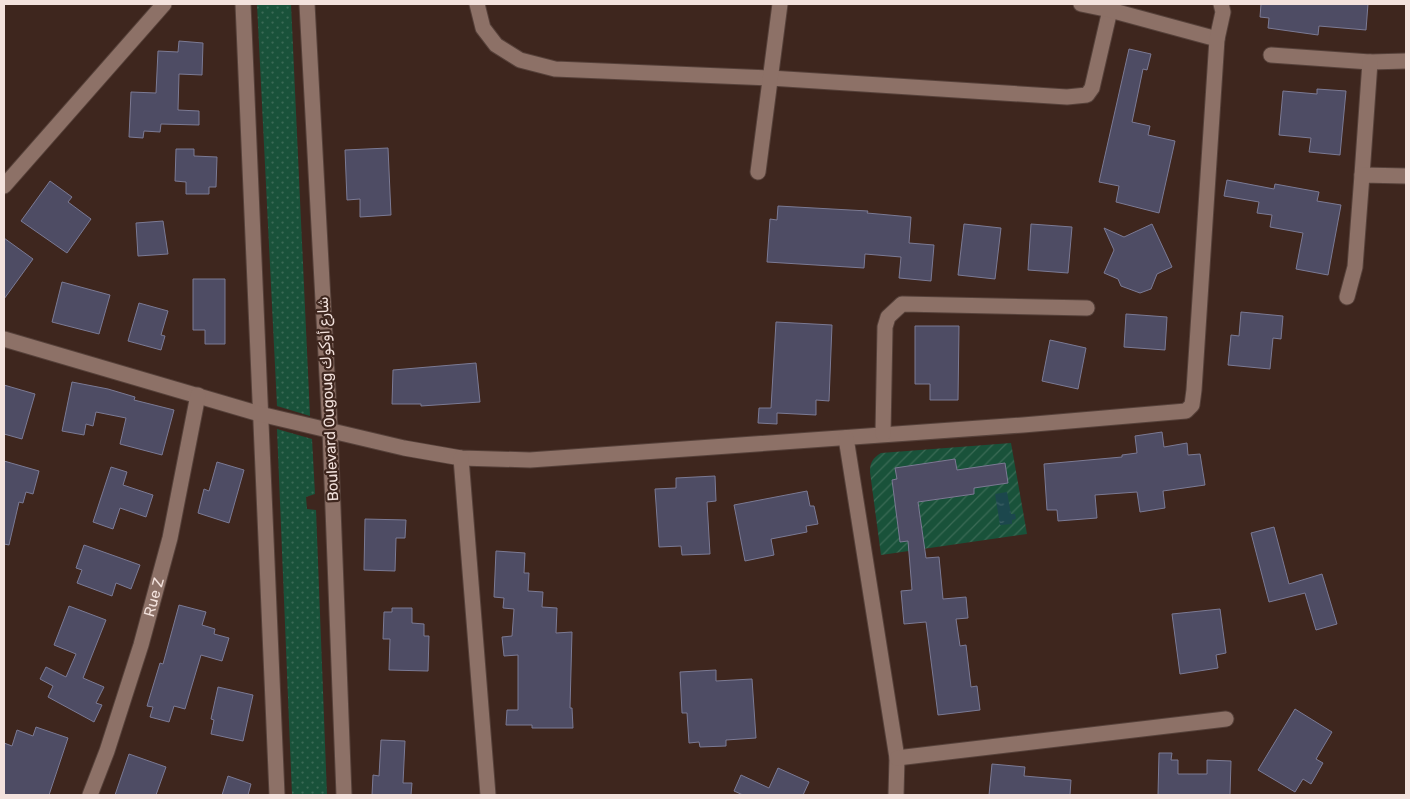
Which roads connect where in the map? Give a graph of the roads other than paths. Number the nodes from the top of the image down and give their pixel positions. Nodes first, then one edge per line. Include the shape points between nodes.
1 (164, 4) edge
2 (243, 4) edge
3 (307, 4) edge
4 (477, 4) edge
5 (780, 4) edge
6 (1081, 4) edge
7 (1222, 4) edge
8 (1110, 10) junction
9 (1217, 39) junction
10 (1271, 54) dead end
11 (1406, 61) edge
12 (1370, 62) junction
13 (770, 78) junction
14 (758, 172) dead end
15 (1362, 175) junction
16 (1406, 176) edge
17 (4, 186) edge
18 (1346, 296) dead end
19 (1087, 308) dead end
20 (4, 339) edge
21 (198, 395) junction
22 (260, 414) junction
23 (330, 430) junction
24 (883, 434) junction
25 (846, 438) junction
26 (461, 458) junction
27 (1226, 719) dead end
28 (897, 758) junction
29 (90, 795) edge
30 (277, 795) edge
31 (344, 795) edge
32 (488, 795) edge
33 (896, 795) edge

1 - 17 street
2 - 22 street
3 - 23 street, Boulevard Ougoug شارع أوكوك
4 - 13 street via 482,28 496,45 520,60 555,69
5 - 13 street
6 - 8 street
7 - 9 street
8 - 9 street
8 - 13 street via 1092,88 1087,95 1066,97
9 - 24 street via 1192,405 1186,411 1169,413
10 - 12 street
11 - 12 street
12 - 15 street
13 - 14 street
15 - 16 street
15 - 18 street via 1355,267
19 - 24 street via 902,304 888,317 885,327
20 - 21 street
21 - 22 street
21 - 29 street, Rue Z via 170,538 141,645
22 - 23 street
22 - 30 street
23 - 26 street
23 - 31 street, Boulevard Ougoug شارع أوكوك
24 - 25 street
25 - 26 street via 530,460
25 - 28 street
26 - 32 street
27 - 28 street
28 - 33 street

